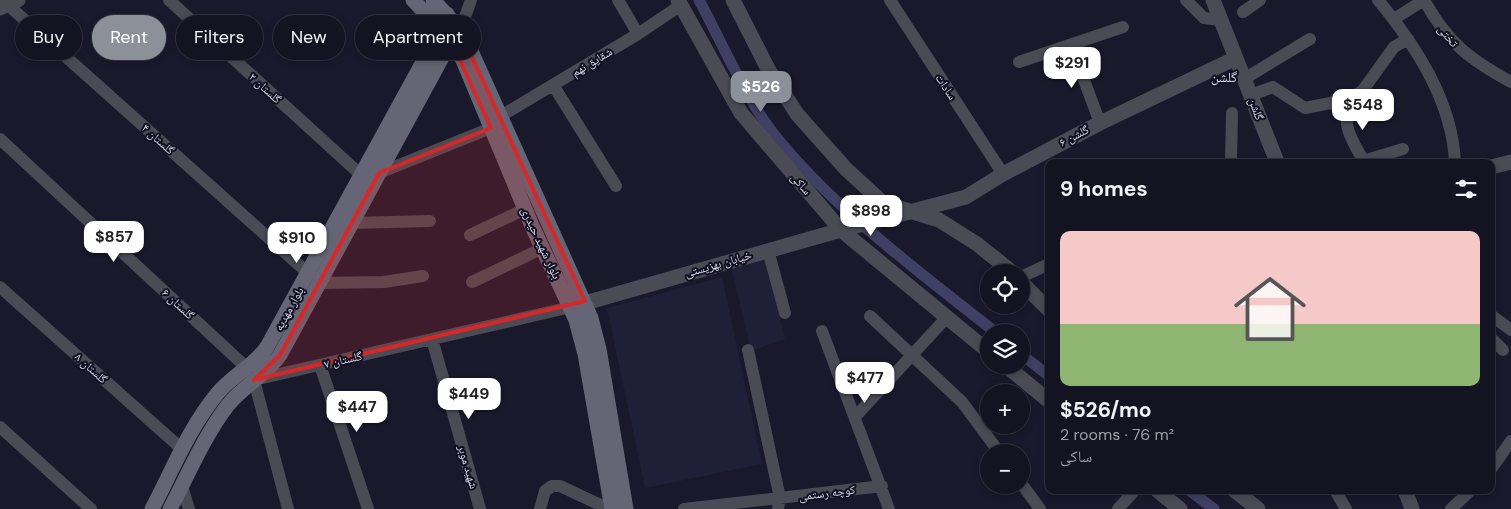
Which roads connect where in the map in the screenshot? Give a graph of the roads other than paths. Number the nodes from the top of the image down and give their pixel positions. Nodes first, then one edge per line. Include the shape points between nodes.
1 (168, 0) edge
2 (413, 0) edge
3 (433, 0) edge
4 (472, 0) edge
5 (618, 0) edge
6 (733, 0) edge
7 (890, 0) edge
8 (1186, 0) edge
9 (1213, 0) edge
10 (1260, 0) edge
11 (1378, 0) edge
12 (680, 2) edge
13 (9, 4) edge
14 (1243, 12) dead end
15 (430, 15) edge
16 (447, 15) edge
17 (463, 15) edge
18 (1394, 19) junction
19 (1221, 20) junction
20 (1123, 27) dead end
21 (638, 34) junction
22 (1310, 39) dead end
23 (1408, 39) junction
24 (1070, 45) junction
25 (1236, 58) junction
26 (434, 60) edge
27 (438, 60) edge
28 (463, 60) edge
29 (467, 60) edge
30 (1019, 62) dead end
31 (1244, 79) junction
32 (1511, 82) edge
33 (553, 85) junction
34 (1250, 96) junction
35 (1351, 99) junction
36 (1232, 113) dead end
37 (501, 116) junction
38 (1100, 123) junction
39 (491, 128) junction
40 (0, 138) edge
41 (1403, 149) dead end
42 (1231, 159) edge
43 (1276, 159) edge
44 (1362, 159) edge
45 (1373, 159) edge
46 (1454, 159) edge
47 (1511, 162) edge
48 (1495, 166) edge
49 (379, 173) junction
50 (1003, 174) junction
51 (361, 175) junction
52 (616, 186) dead end
53 (525, 209) junction
54 (913, 211) junction
55 (884, 218) joint
56 (430, 221) dead end
57 (352, 223) junction
58 (846, 228) junction
59 (470, 235) dead end
60 (543, 248) junction
61 (768, 250) junction
62 (1002, 264) edge
63 (1045, 266) edge
64 (1030, 274) edge
65 (423, 276) dead end
66 (315, 278) junction
67 (472, 282) dead end
68 (0, 287) edge
69 (1030, 291) edge
70 (585, 301) junction
71 (1045, 306) edge
72 (571, 307) junction
73 (785, 313) dead end
74 (870, 316) dead end
75 (946, 317) junction
76 (1495, 318) edge
77 (1511, 330) edge
78 (822, 331) dead end
79 (432, 339) junction
80 (1495, 342) edge
81 (980, 345) edge
82 (748, 350) dead end
83 (1503, 350) dead end
84 (912, 355) junction
85 (320, 365) junction
86 (250, 374) junction
87 (1016, 374) edge
88 (1045, 398) edge
89 (855, 417) junction
90 (0, 427) edge
91 (1511, 441) edge
92 (993, 444) edge
93 (183, 450) junction
94 (1495, 463) edge
95 (182, 486) junction
96 (882, 486) junction
97 (1029, 494) edge
98 (1132, 494) edge
99 (1162, 494) edge
100 (1239, 494) edge
101 (1337, 494) edge
102 (1406, 494) edge
103 (1467, 494) edge
104 (779, 504) edge
105 (1123, 507) edge
106 (703, 508) edge
107 (91, 509) edge
108 (152, 509) edge
109 (170, 509) edge
110 (189, 509) edge
111 (288, 509) edge
112 (368, 509) edge
113 (480, 509) edge
114 (540, 509) edge
115 (610, 509) edge
116 (626, 509) edge
117 (684, 509) edge
118 (889, 509) edge
119 (1040, 509) edge
120 (1180, 509) edge
121 (1258, 509) edge
122 (1346, 509) edge
123 (1412, 509) edge
124 (1451, 509) edge

1 - 51 street, گلستان ۲
2 - 15 main road, بلوار شهید حیدری
3 - 16 main road, بلوار مهدیه
4 - 17 street
5 - 21 street
6 - 54 street via 768,68 797,114 846,169 883,202 897,209
7 - 50 street, سادات
8 - 19 street via 1204,18
9 - 19 street, گلشن
10 - 14 street
11 - 18 street
12 - 21 street, شقایق نهم
12 - 58 street, ساکی via 741,113
13 - 66 street, گلستان ۴
18 - 23 street
18 - 32 street, تختی via 1424,0 1457,48
19 - 25 street, گلشن
20 - 24 street
21 - 33 street, شقایق نهم
22 - 31 street
23 - 35 street via 1394,47 1363,90
23 - 46 street via 1431,74 1449,128
24 - 30 street
24 - 38 street
25 - 31 street, گلشن
25 - 38 street, گلشن ۶
26 - 51 main road, بلوار مهدیه
27 - 49 main road, بلوار مهدیه
28 - 39 main road, بلوار شهید حیدری
29 - 37 main road, بلوار شهید حیدری
31 - 34 street, گلشن
33 - 37 street, شقایق نهم
33 - 52 street
34 - 35 street via 1273,87 1304,108
34 - 43 street, گلشن
35 - 44 street via 1345,117 1346,126
36 - 42 street
37 - 70 main road, بلوار شهید حیدری via 545,219
38 - 50 street, گلشن ۶
39 - 49 street
39 - 53 main road, بلوار شهید حیدری
40 - 86 street, گلستان ۶
41 - 45 street
47 - 48 street
49 - 57 main road, بلوار مهدیه
50 - 54 street, گلشن ۶ via 966,197
51 - 66 main road, بلوار مهدیه
53 - 59 street
53 - 60 main road, بلوار شهید حیدری
54 - 55 street, گلشن ۶
54 - 62 street via 940,220
55 - 58 street, خیابان بهزیستی
56 - 57 street
57 - 66 main road, بلوار مهدیه
58 - 61 street, خیابان بهزیستی
58 - 75 street, ساکی
60 - 67 street
60 - 72 main road, بلوار شهید حیدری
61 - 70 street, خیابان بهزیستی
61 - 73 street
63 - 64 street
65 - 66 street via 384,282
66 - 86 main road, بلوار مهدیه via 275,363
68 - 93 street, گلستان ۸
69 - 71 street
70 - 72 street, خیابان بهزیستی
70 - 116 main road, بلوار شهید حیدری via 599,349
72 - 79 street, گلستان ۷
72 - 115 main road, بلوار شهید حیدری via 585,354
74 - 84 street
75 - 81 street, ساکی
75 - 84 street
76 - 77 street
78 - 89 street
79 - 85 street, گلستان ۷
79 - 113 street, شهید موبر
80 - 83 street
82 - 104 street
84 - 89 street
84 - 92 street via 962,402
85 - 86 street, گلستان ۷
85 - 112 street
86 - 93 main road, بلوار مهدیه via 218,392
86 - 95 main road, بلوار مهدیه via 227,407
86 - 111 street
87 - 88 street
89 - 96 street
90 - 107 street
91 - 94 street
93 - 108 main road, بلوار مهدیه
95 - 109 main road, بلوار مهدیه
95 - 110 street
96 - 104 street, کوچه رستمی
96 - 118 street
97 - 119 street
98 - 105 street
99 - 120 street
100 - 121 street
101 - 122 street
102 - 123 street
103 - 124 street
104 - 106 street, کوچه رستمی
106 - 117 street, کوچه رستمی
114 - 115 street via 545,491 552,486 560,486

